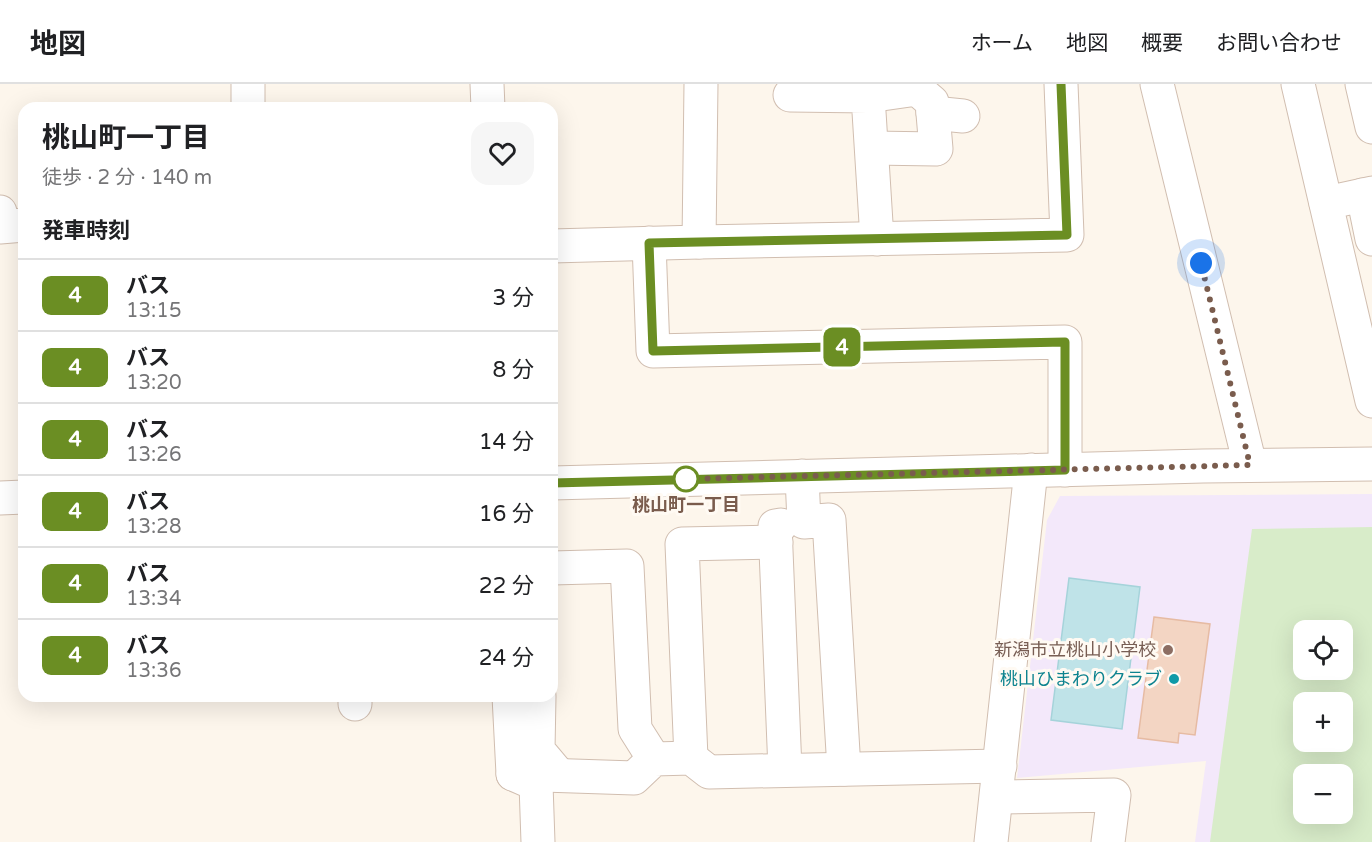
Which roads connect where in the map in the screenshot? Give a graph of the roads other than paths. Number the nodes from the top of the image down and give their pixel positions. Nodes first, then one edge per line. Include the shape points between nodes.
1 (248, 84) edge
2 (487, 84) edge
3 (701, 84) edge
4 (1061, 84) edge
5 (1157, 84) edge
6 (1298, 84) edge
7 (1362, 84) edge
8 (790, 95) dead end
9 (868, 96) junction
10 (933, 101) edge
11 (248, 102) edge
12 (488, 102) edge
13 (1372, 127) edge
14 (872, 148) junction
15 (1367, 194) edge
16 (1326, 203) junction
17 (0, 212) edge
18 (18, 225) edge
19 (0, 226) edge
20 (877, 239) junction
21 (1372, 239) edge
22 (699, 242) junction
23 (649, 243) junction
24 (558, 246) edge
25 (1360, 299) edge
26 (1372, 401) edge
27 (1372, 464) edge
28 (1250, 465) junction
29 (1031, 470) junction
30 (1065, 470) junction
31 (802, 476) junction
32 (558, 483) edge
33 (18, 497) edge
34 (0, 498) edge
35 (804, 522) junction
36 (776, 542) junction
37 (558, 568) edge
38 (509, 702) edge
39 (539, 702) edge
40 (691, 758) junction
41 (654, 759) junction
42 (844, 769) junction
43 (785, 770) junction
44 (513, 774) junction
45 (559, 775) junction
46 (998, 782) junction
47 (538, 842) edge
48 (991, 842) edge
49 (1108, 842) edge

1 - 11 street
2 - 12 street
3 - 22 street
4 - 20 street via 1067,235
5 - 28 street
6 - 16 street
7 - 13 street
8 - 9 street
9 - 10 street
9 - 14 street
10 - 14 street via 936,149
14 - 20 street
15 - 16 street
15 - 21 street
16 - 25 street
17 - 19 street
18 - 19 street
20 - 22 street
22 - 23 street
23 - 24 street
23 - 30 street via 653,351 1065,342
25 - 26 street
27 - 28 street
28 - 30 street
29 - 30 street
29 - 31 street
29 - 46 street
31 - 32 street
31 - 35 street
33 - 34 street
35 - 36 street via 775,526
35 - 42 street via 829,520
36 - 40 street via 682,544
36 - 43 street
37 - 41 street via 627,566 635,729
38 - 44 street
39 - 45 street via 538,750
40 - 41 street
40 - 43 street via 709,772
41 - 45 street via 634,778
42 - 43 street
42 - 46 street
44 - 45 street
44 - 47 street via 536,784
46 - 48 street
46 - 49 street via 1114,795

